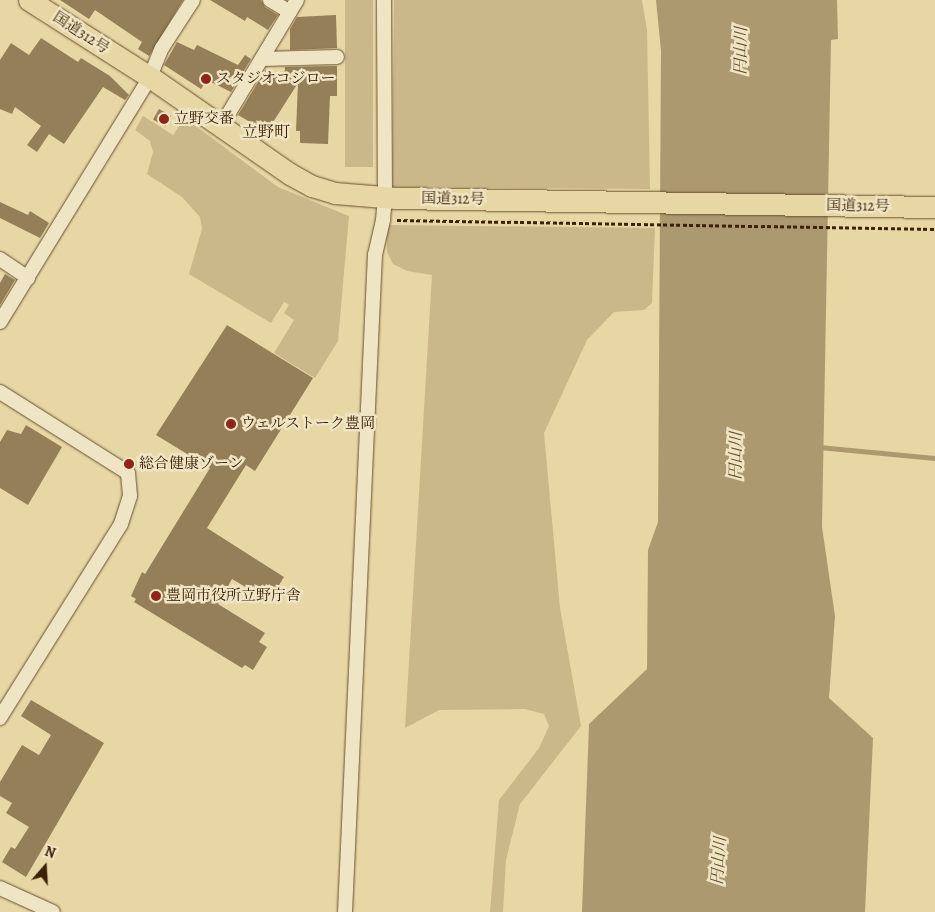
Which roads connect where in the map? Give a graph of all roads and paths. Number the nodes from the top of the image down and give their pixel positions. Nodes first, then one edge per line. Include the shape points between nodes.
1 (28, 0) edge
2 (193, 0) edge
3 (270, 0) edge
4 (297, 0) edge
5 (384, 0) edge
6 (290, 12) junction
7 (337, 57) dead end
8 (262, 59) junction
9 (150, 77) junction
10 (221, 126) junction
11 (390, 198) junction
12 (935, 207) edge
13 (390, 220) dead end
14 (935, 229) edge
15 (0, 259) edge
16 (28, 278) junction
17 (0, 322) edge
18 (0, 392) edge
19 (0, 718) edge
20 (0, 888) edge
21 (53, 912) edge
22 (345, 912) edge

1 - 9 highway, 国道312号
2 - 9 street via 162,48
3 - 6 street
4 - 6 street
5 - 11 street
6 - 8 street
7 - 8 street
8 - 10 street
9 - 10 highway, 国道312号
9 - 16 street
10 - 11 highway, 国道312号 via 312,186 350,195
11 - 12 highway, 国道312号
11 - 22 street via 375,255
13 - 14 path
15 - 16 street
16 - 17 street
18 - 19 street via 128,473 130,496 121,524
20 - 21 street

